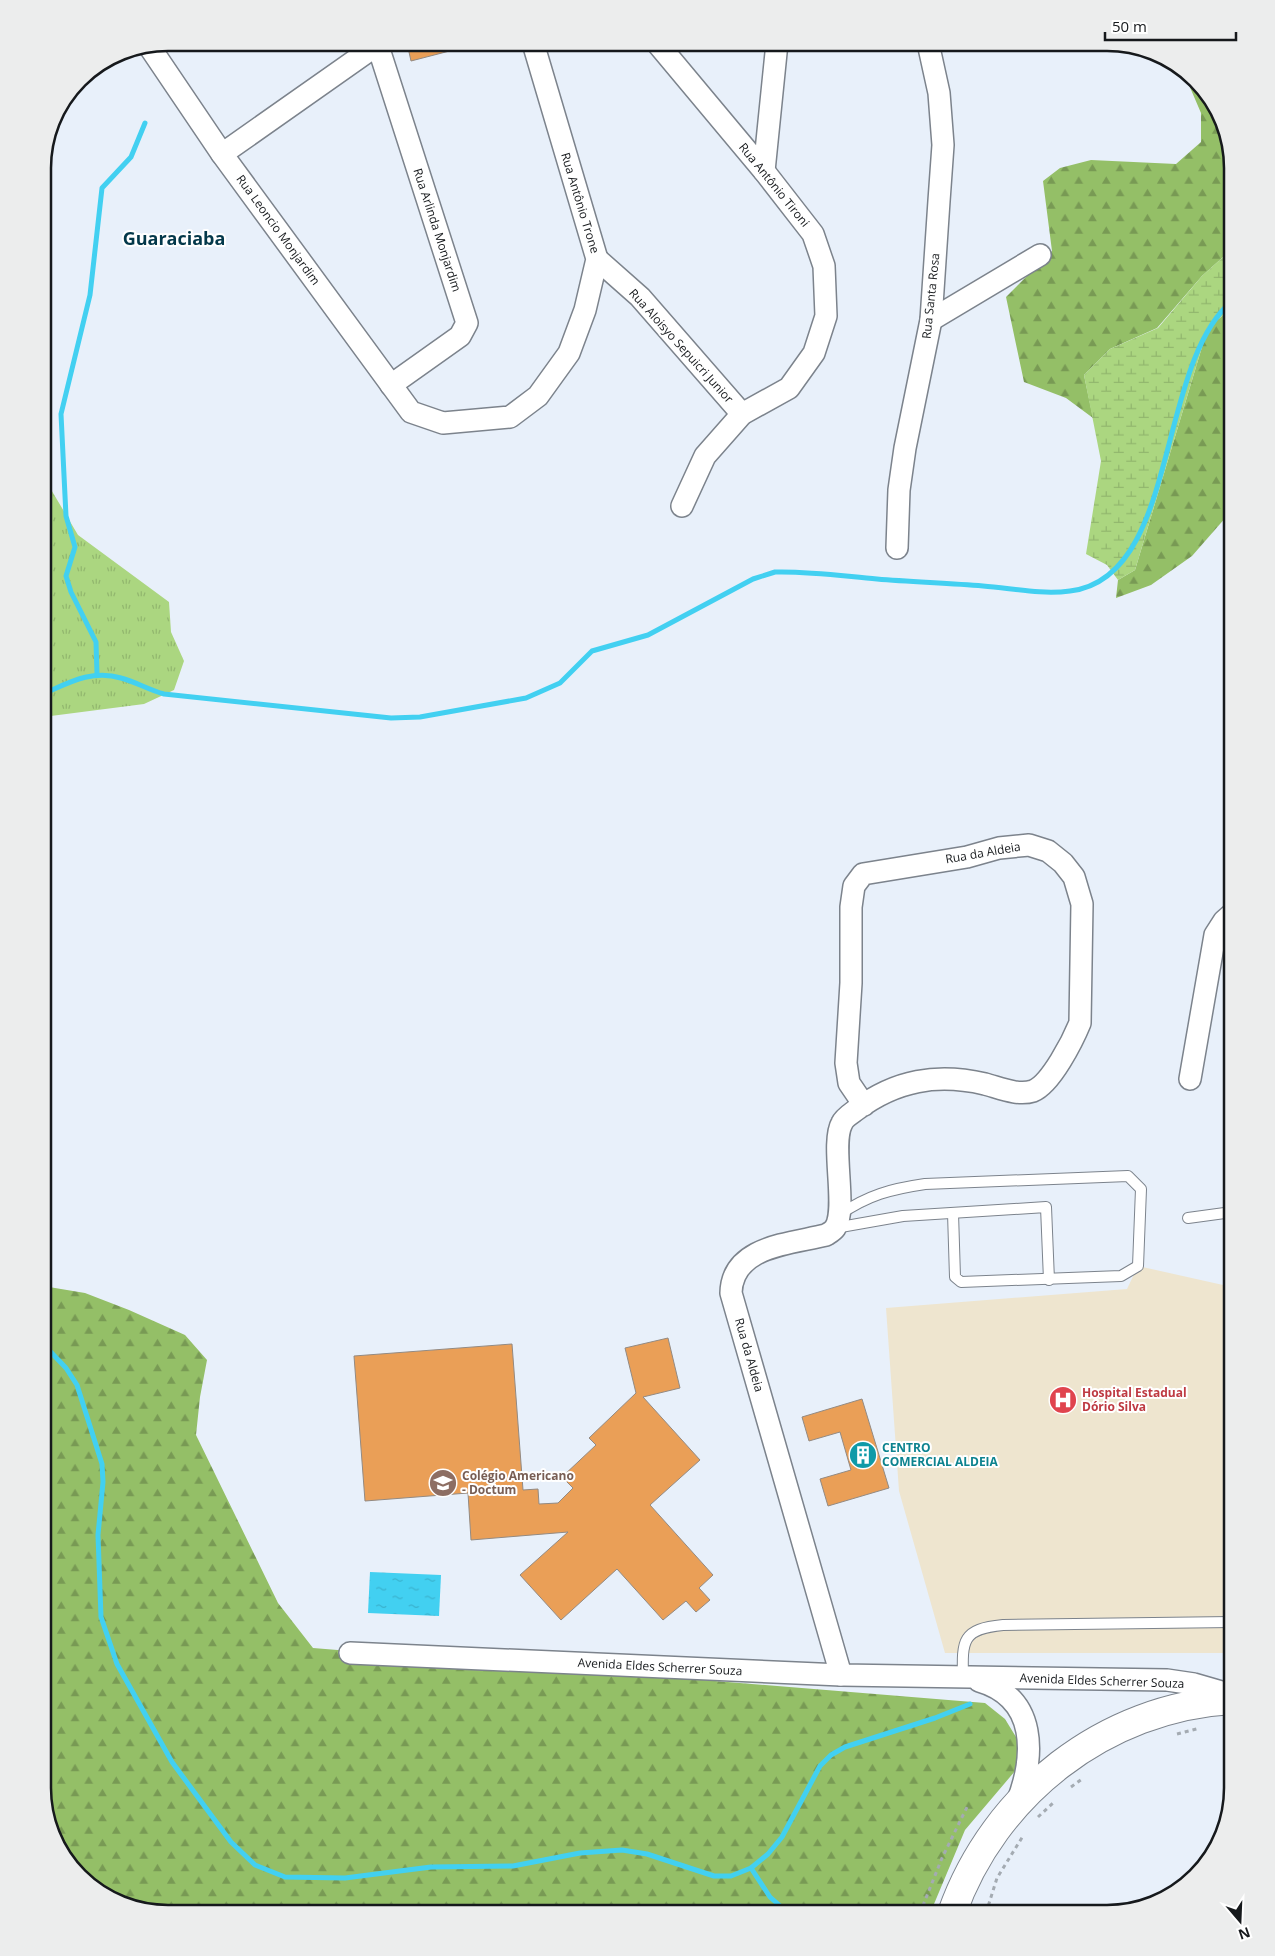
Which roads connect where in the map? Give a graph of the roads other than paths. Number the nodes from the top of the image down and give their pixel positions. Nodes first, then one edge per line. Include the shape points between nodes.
1 (366, 52) edge
2 (380, 52) edge
3 (536, 52) edge
4 (664, 52) edge
5 (776, 52) edge
6 (930, 52) edge
7 (153, 53) edge
8 (222, 154) junction
9 (764, 171) junction
10 (1040, 255) dead end
11 (597, 259) junction
12 (931, 320) junction
13 (391, 385) junction
14 (411, 412) joint
15 (742, 414) junction
16 (682, 506) dead end
17 (897, 548) dead end
18 (1224, 920) edge
19 (1190, 1079) dead end
20 (864, 1105) junction
21 (953, 1213) junction
22 (1224, 1213) edge
23 (1188, 1218) dead end
24 (837, 1222) junction
25 (1049, 1280) junction
26 (1224, 1622) edge
27 (350, 1652) dead end
28 (842, 1675) junction
29 (966, 1678) junction
30 (1224, 1693) edge
31 (1224, 1701) edge
32 (1026, 1817) junction
33 (956, 1905) edge

1 - 8 street
2 - 13 street, Rua Arlinda Monjardim via 466,323 460,336
3 - 11 street, Rua Antônio Trone
4 - 9 street, Rua Antônio Tironi
5 - 9 street
6 - 12 street, Rua Santa Rosa via 939,93 943,145
7 - 8 street, Rua Leoncio Monjardim
8 - 13 street, Rua Leoncio Monjardim
9 - 15 street, Rua Antônio Tironi via 812,234 824,266 826,316 814,353 790,388
10 - 12 street
11 - 14 street, Rua Antônio Trone via 585,310 569,353 538,396 510,417 442,423
11 - 15 street, Rua Aloisyo Sepuicri Junior via 640,297
12 - 17 street, Rua Santa Rosa via 904,448
13 - 14 street, Rua Leoncio Monjardim
15 - 16 street, Rua Antônio Tironi via 705,456
18 - 19 street via 1215,935
20 - 20 street, Rua da Aldeia via 913,1081 965,1079 1020,1093 1034,1090 1051,1073 1080,1023 1082,904 1074,877 1063,862 1048,851 1029,845 863,874 854,886 851,907 846,1063 849,1082
20 - 24 street, Rua da Aldeia via 842,1122
21 - 24 lane
21 - 25 lane via 955,1277 961,1282
21 - 25 lane via 1046,1207
22 - 23 lane
24 - 25 lane via 861,1200 892,1189 925,1184 1128,1176 1141,1189 1138,1266 1120,1276
24 - 28 street, Rua da Aldeia via 826,1235 754,1253 736,1269 731,1279 731,1292
26 - 29 lane via 980,1627 969,1635 962,1653
27 - 28 street, Avenida Eldes Scherrer Souza
28 - 29 street, Avenida Eldes Scherrer Souza
29 - 30 street, Avenida Eldes Scherrer Souza via 1167,1680
29 - 32 street, Avenida Eldes Scherrer Souza via 1002,1692 1024,1720 1029,1736
31 - 32 main road via 1170,1710 1097,1740 1054,1768
32 - 33 main road via 982,1849

